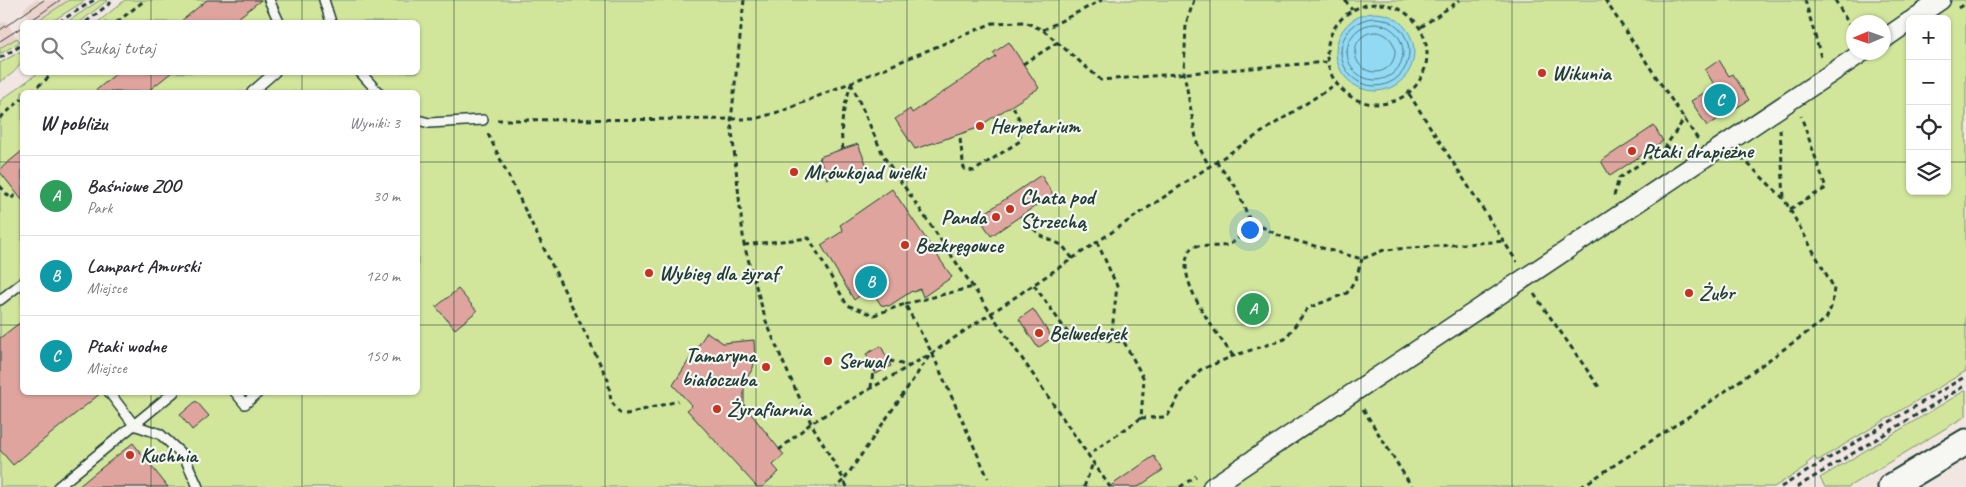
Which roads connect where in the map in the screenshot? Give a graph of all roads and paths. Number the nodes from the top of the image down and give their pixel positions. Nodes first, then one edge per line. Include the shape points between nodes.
1 (94, 0) edge
2 (114, 0) edge
3 (145, 0) edge
4 (269, 0) edge
5 (335, 0) edge
6 (744, 0) edge
7 (1102, 0) edge
8 (1194, 0) edge
9 (1345, 0) edge
10 (1460, 0) edge
11 (1605, 0) edge
12 (1805, 0) edge
13 (1834, 0) edge
14 (1941, 0) edge
15 (325, 4) edge
16 (1352, 10) junction
17 (1920, 15) edge
18 (62, 20) edge
19 (89, 20) edge
20 (120, 20) edge
21 (278, 20) edge
22 (331, 20) edge
23 (1846, 20) edge
24 (1906, 24) edge
25 (1421, 27) junction
26 (1043, 30) junction
27 (1891, 34) edge
28 (1058, 42) junction
29 (20, 46) edge
30 (0, 58) edge
31 (1822, 58) dead end
32 (1851, 60) edge
33 (1327, 62) junction
34 (1023, 64) dead end
35 (1184, 73) junction
36 (52, 75) edge
37 (272, 75) edge
38 (363, 75) edge
39 (851, 83) junction
40 (1336, 84) junction
41 (34, 90) edge
42 (254, 90) edge
43 (376, 90) edge
44 (1409, 94) junction
45 (20, 101) edge
46 (1012, 104) dead end
47 (1778, 108) junction
48 (1800, 113) dead end
49 (0, 118) edge
50 (1685, 118) junction
51 (483, 120) junction
52 (420, 121) edge
53 (731, 121) junction
54 (960, 139) dead end
55 (1726, 142) junction
56 (1665, 147) junction
57 (843, 149) dead end
58 (1681, 152) dead end
59 (1708, 154) junction
60 (1216, 162) junction
61 (1209, 166) junction
62 (0, 186) edge
63 (17, 193) dead end
64 (1613, 198) dead end
65 (1784, 198) junction
66 (1790, 209) junction
67 (1021, 216) dead end
68 (1250, 221) junction
69 (1505, 241) junction
70 (1097, 242) junction
71 (744, 245) junction
72 (1072, 259) junction
73 (1362, 259) junction
74 (1526, 278) junction
75 (20, 285) edge
76 (1034, 285) junction
77 (972, 287) junction
78 (0, 300) edge
79 (905, 304) junction
80 (990, 314) junction
81 (1111, 340) junction
82 (932, 353) junction
83 (1233, 356) junction
84 (908, 366) junction
85 (1966, 376) edge
86 (1966, 385) edge
87 (1599, 387) dead end
88 (871, 388) junction
89 (1353, 393) junction
90 (111, 395) edge
91 (170, 395) edge
92 (238, 395) edge
93 (256, 395) edge
94 (678, 401) dead end
95 (1141, 418) junction
96 (811, 422) junction
97 (134, 425) junction
98 (1966, 442) edge
99 (779, 450) dead end
100 (1088, 456) junction
101 (1093, 462) junction
102 (988, 478) dead end
103 (844, 480) junction
104 (58, 487) edge
105 (198, 487) edge
106 (836, 487) edge
107 (847, 487) edge
108 (1084, 487) edge
109 (1110, 487) edge
110 (1212, 487) edge
111 (1412, 487) edge
112 (1581, 487) edge
113 (1782, 487) edge
114 (1798, 487) edge
115 (1890, 487) edge

1 - 18 path
2 - 19 path
3 - 20 path
4 - 21 lane
5 - 15 lane
6 - 53 path
7 - 26 path
8 - 35 path via 1186,24
9 - 16 path
10 - 25 path
11 - 50 path
12 - 31 path
13 - 23 path
14 - 17 street
15 - 22 lane
16 - 25 path via 1369,3 1384,3 1399,7
16 - 33 path via 1338,22 1328,39
24 - 27 street
25 - 44 path via 1428,58 1423,77
26 - 28 path
26 - 39 path via 1025,22 993,23
28 - 34 path
28 - 35 path via 1101,80
29 - 30 path
32 - 47 street
33 - 35 path
33 - 40 path
35 - 61 path via 1197,143
36 - 41 path
37 - 42 lane
38 - 43 lane
39 - 53 path via 785,110 755,119
39 - 57 path via 840,132
39 - 77 path via 884,157
40 - 44 path via 1360,102 1388,104
40 - 60 path
44 - 69 path
45 - 49 path
46 - 54 path via 1021,122 1020,141 974,171 968,171 964,169
47 - 55 street
47 - 65 path
48 - 66 path via 1826,188
50 - 56 path
50 - 59 path
51 - 52 lane via 429,123
51 - 53 path
51 - 94 path via 608,380 611,401 620,413 627,414
53 - 71 path
55 - 59 street
55 - 65 path
56 - 58 path
56 - 64 path via 1619,178
59 - 74 street
60 - 61 path
60 - 68 path via 1236,188
61 - 70 path
62 - 63 path via 11,199
65 - 66 path
66 - 112 path via 1834,288 1826,320 1703,407
67 - 72 path via 1041,236 1062,245
68 - 73 path via 1282,237
68 - 83 path via 1241,238 1233,244 1193,246 1188,255 1190,288 1198,306
69 - 73 path via 1384,250
69 - 74 path
70 - 72 path
70 - 81 path via 1117,286
71 - 79 path via 808,238 847,305 874,315
71 - 96 path via 766,322
72 - 76 path
73 - 83 path via 1356,278 1346,293 1308,308 1286,339
74 - 87 path
74 - 89 street
75 - 78 lane
76 - 80 path
76 - 81 path via 1070,336
77 - 79 path
77 - 80 path
79 - 82 path
80 - 82 path
80 - 100 path
81 - 95 path via 1124,342 1144,379
82 - 84 path
82 - 102 path
82 - 103 path
83 - 95 path via 1200,370 1182,391 1167,417
84 - 88 path
84 - 88 path via 891,362 873,371
85 - 113 path
86 - 114 path
88 - 96 path
89 - 110 street
89 - 111 path
90 - 97 lane
91 - 97 lane
92 - 93 lane via 245,404
95 - 100 path
96 - 99 path
96 - 103 path
97 - 104 lane
97 - 105 lane via 160,434 184,456
98 - 115 main road
100 - 101 path
101 - 108 path
101 - 109 path
103 - 106 path
103 - 107 path

